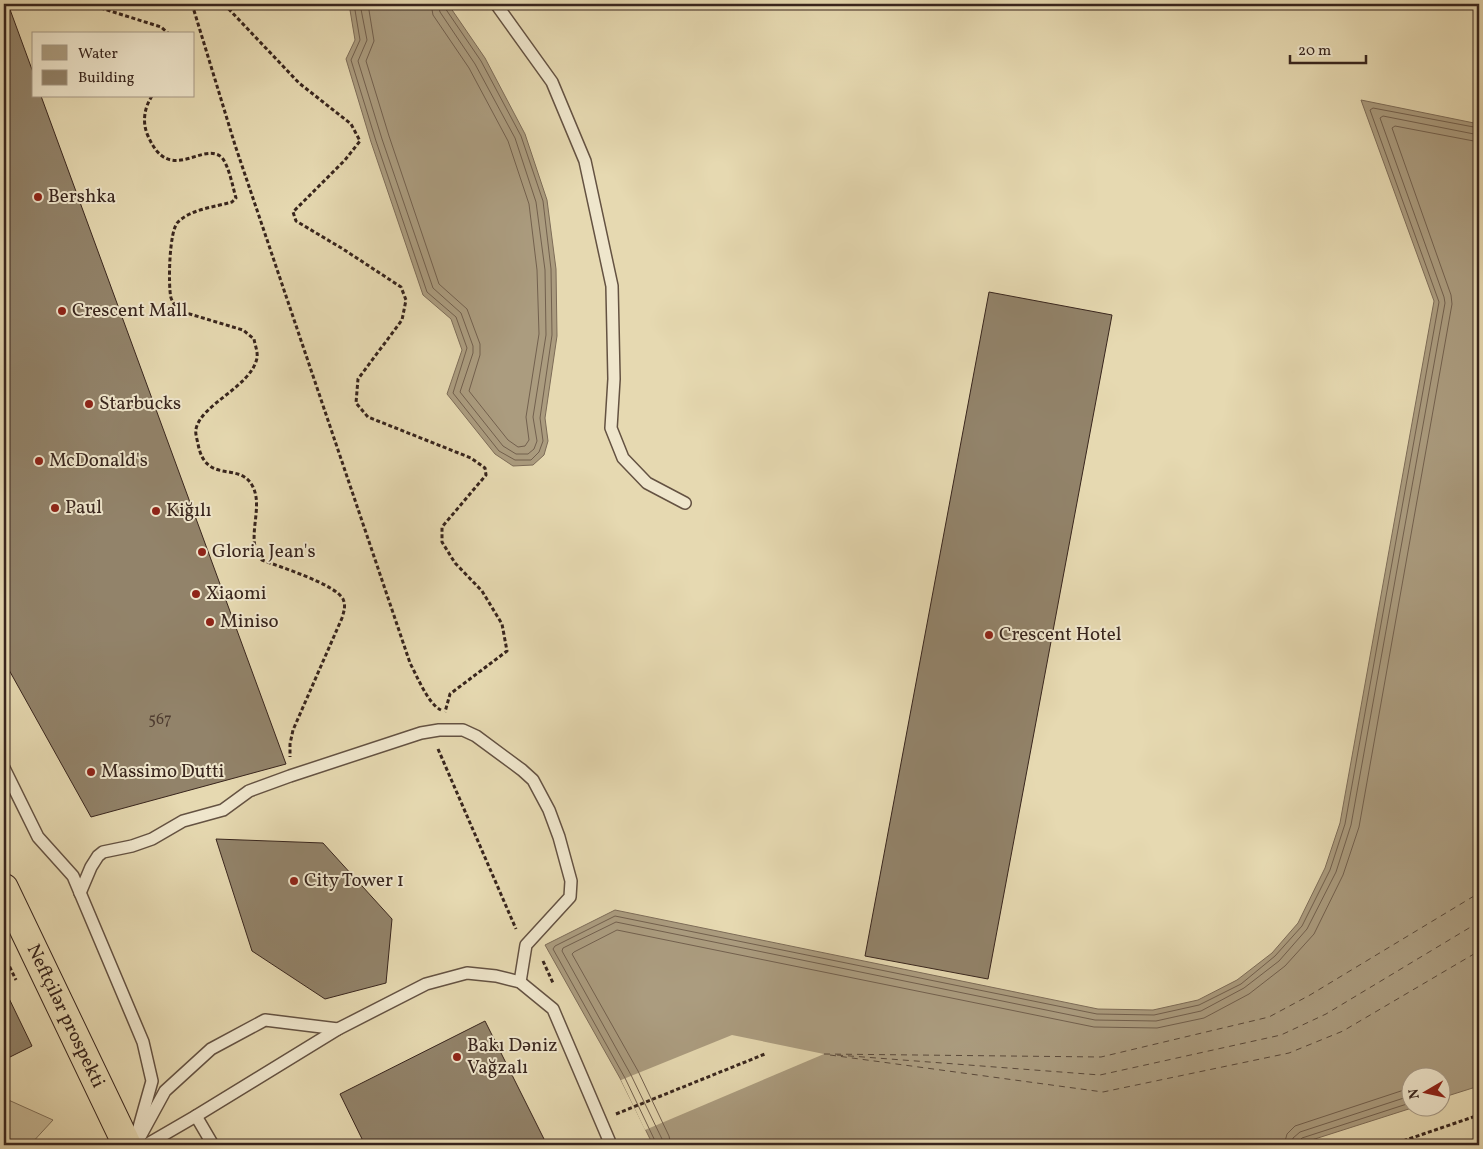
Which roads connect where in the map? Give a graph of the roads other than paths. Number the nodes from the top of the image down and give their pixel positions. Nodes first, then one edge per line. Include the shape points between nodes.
1 (496, 4) edge
2 (685, 503) dead end
3 (4, 768) edge
4 (4, 888) edge
5 (80, 893) junction
6 (520, 982) junction
7 (338, 1029) junction
8 (196, 1116) junction
9 (127, 1145) edge
10 (135, 1145) edge
11 (146, 1145) edge
12 (213, 1145) edge
13 (611, 1145) edge

1 - 2 lane via 552,82 585,161 612,286 614,379 611,428 623,458 647,483
3 - 5 lane via 38,837 73,876
4 - 9 highway, Neftçilər prospekti
5 - 6 lane via 91,867 103,852 152,839 183,821 223,810 249,791 290,776 422,733 463,730 532,780 549,810 571,880 570,896 526,945
5 - 10 lane via 143,1042 152,1081
6 - 7 lane via 467,973 426,984
6 - 13 lane via 553,1009
7 - 8 lane
7 - 10 lane via 264,1020 211,1049 165,1091
8 - 11 lane
8 - 12 lane

